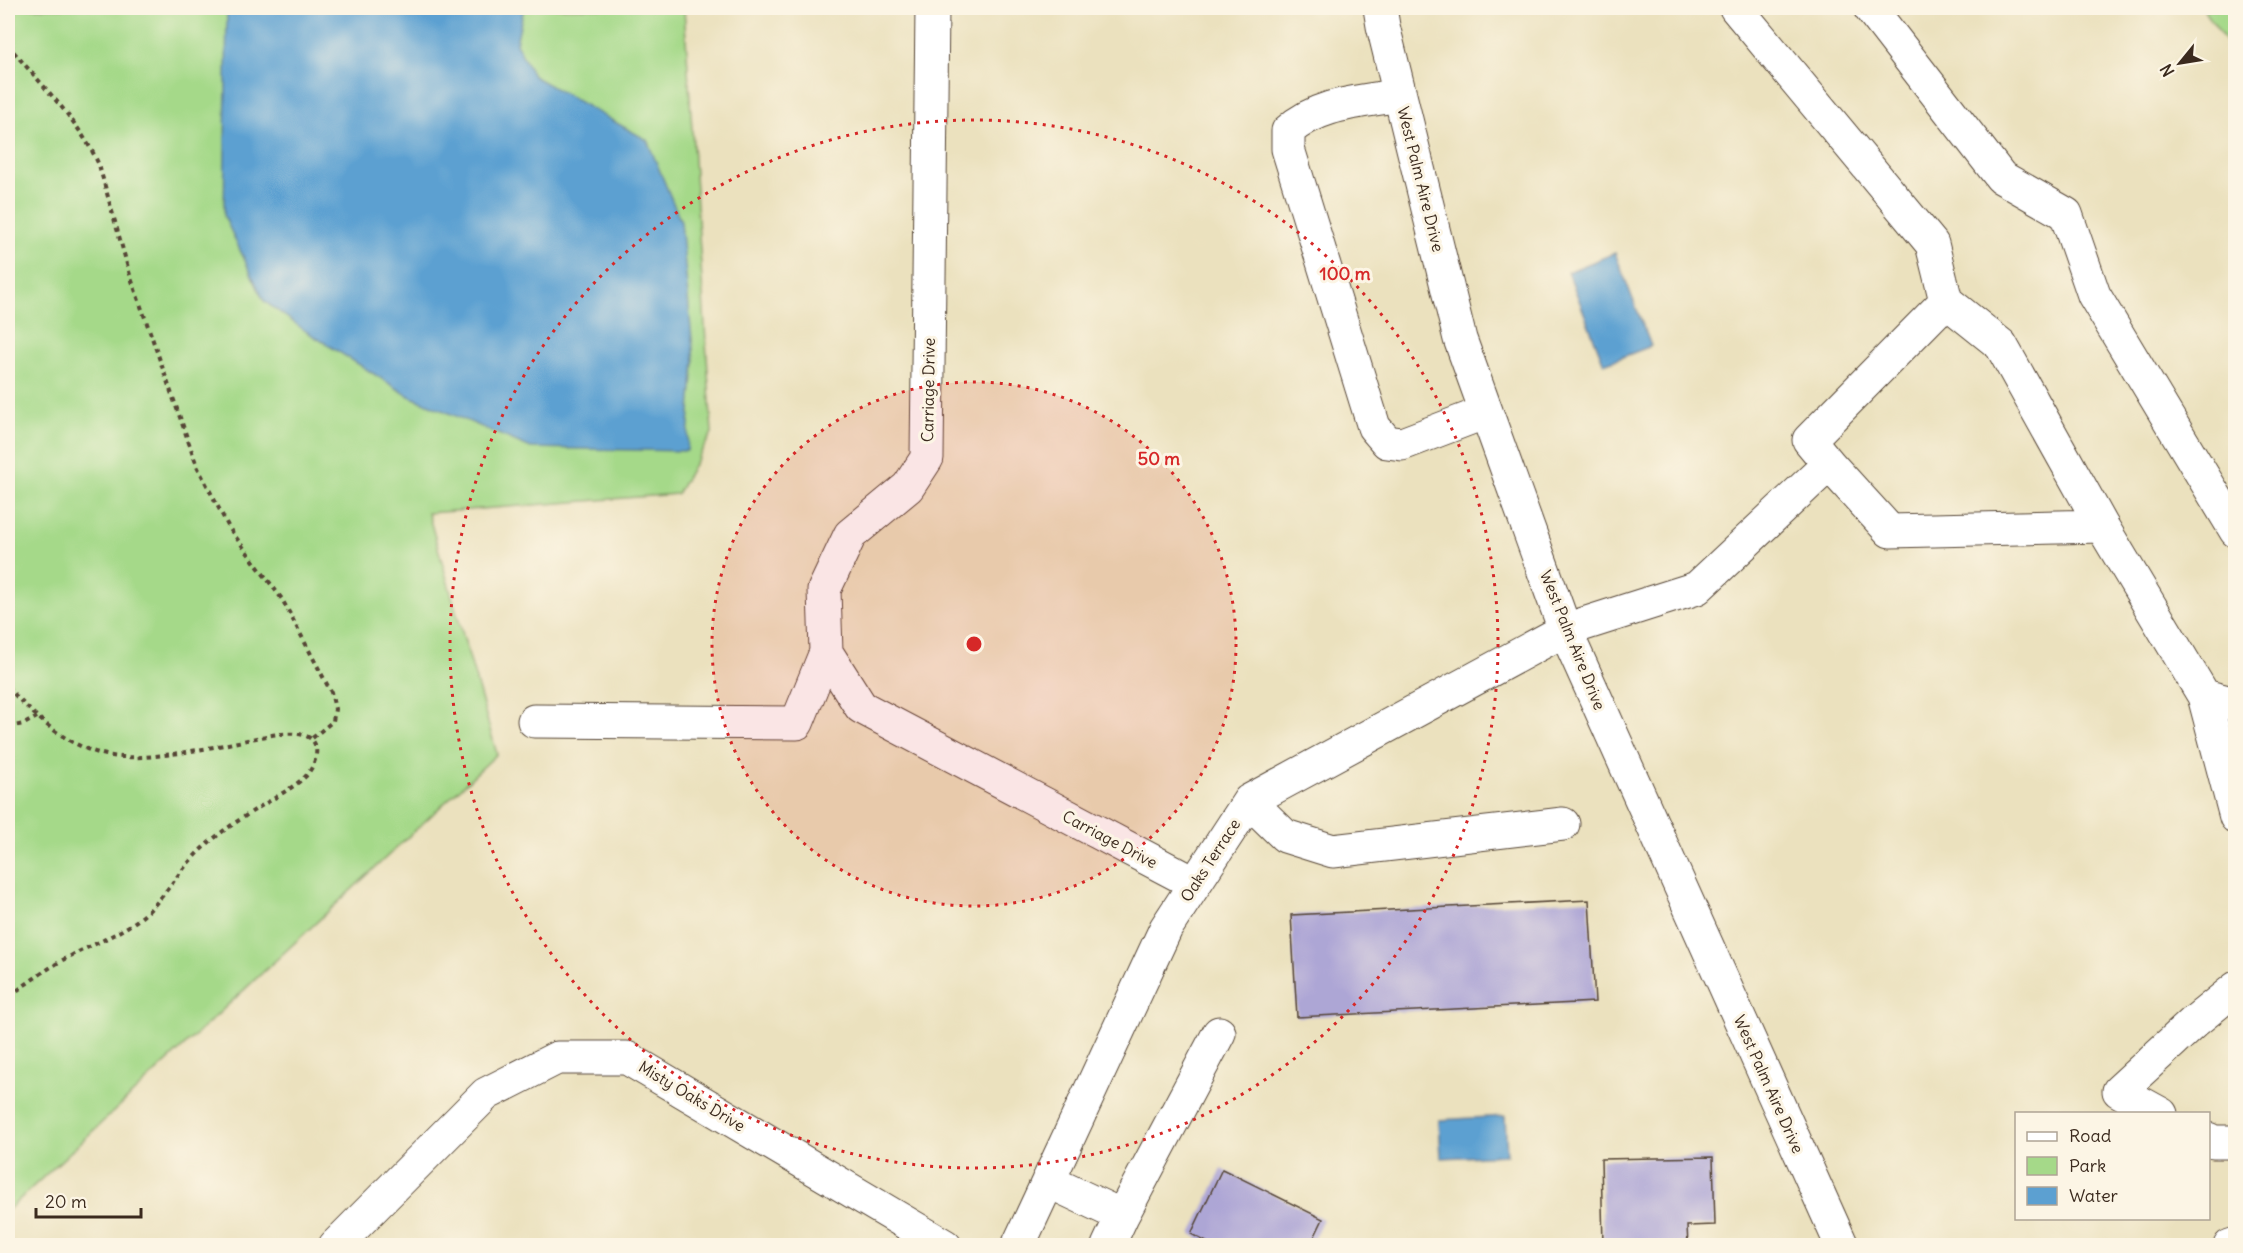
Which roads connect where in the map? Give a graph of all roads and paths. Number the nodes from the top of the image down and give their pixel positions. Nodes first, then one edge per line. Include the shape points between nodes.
1 (932, 8) edge
2 (1380, 8) edge
3 (1736, 8) edge
4 (1870, 8) edge
5 (8, 45) edge
6 (1400, 95) junction
7 (1946, 301) junction
8 (1486, 412) junction
9 (1829, 464) junction
10 (2102, 526) junction
11 (2235, 531) edge
12 (1565, 630) junction
13 (826, 652) junction
14 (8, 687) edge
15 (2204, 696) junction
16 (2235, 704) edge
17 (37, 717) junction
18 (534, 721) dead end
19 (8, 727) edge
20 (310, 740) junction
21 (1249, 801) junction
22 (2235, 816) edge
23 (1563, 824) dead end
24 (1194, 883) junction
25 (2235, 988) edge
26 (8, 997) edge
27 (1219, 1033) dead end
28 (2159, 1112) edge
29 (2210, 1140) edge
30 (2235, 1142) edge
31 (1048, 1181) junction
32 (1122, 1216) junction
33 (2235, 1244) edge
34 (335, 1245) edge
35 (945, 1245) edge
36 (1018, 1245) edge
37 (1108, 1245) edge
38 (1842, 1245) edge
39 (2230, 1245) edge

1 - 13 street, Carriage Drive via 927,458 908,487 850,535 824,590
2 - 6 street, West Palm Aire Drive
3 - 7 street via 1932,244
4 - 11 street via 2001,177 2066,214 2094,295
5 - 20 path via 92,149 130,275 197,466 229,528 282,599 331,692 333,721
6 - 8 street, West Palm Aire Drive via 1460,339
6 - 8 street via 1322,109 1299,120 1288,131 1288,149 1374,427 1387,442 1402,444
7 - 9 street via 1809,440
7 - 10 street via 2001,345
8 - 12 street, West Palm Aire Drive
9 - 10 street via 1890,531
9 - 12 street, Oaks Terrace via 1697,588
10 - 15 street
12 - 21 street, Oaks Terrace
12 - 38 street, West Palm Aire Drive
13 - 18 street via 797,723
13 - 24 street, Carriage Drive via 861,707
14 - 17 path
15 - 16 street
15 - 22 street
17 - 19 path
17 - 20 path via 70,740 109,756 173,753 283,734 298,734
20 - 26 path via 317,758 305,777 209,842 144,915 59,962
21 - 23 street via 1285,836 1333,851
21 - 24 street, Oaks Terrace
24 - 31 street, Oaks Terrace via 1166,928
25 - 28 street via 2119,1091
27 - 32 street
29 - 30 street
31 - 32 street
31 - 36 street, Oaks Terrace
32 - 37 street
33 - 39 street
34 - 35 street, Misty Oaks Drive via 486,1094 556,1058 627,1058

